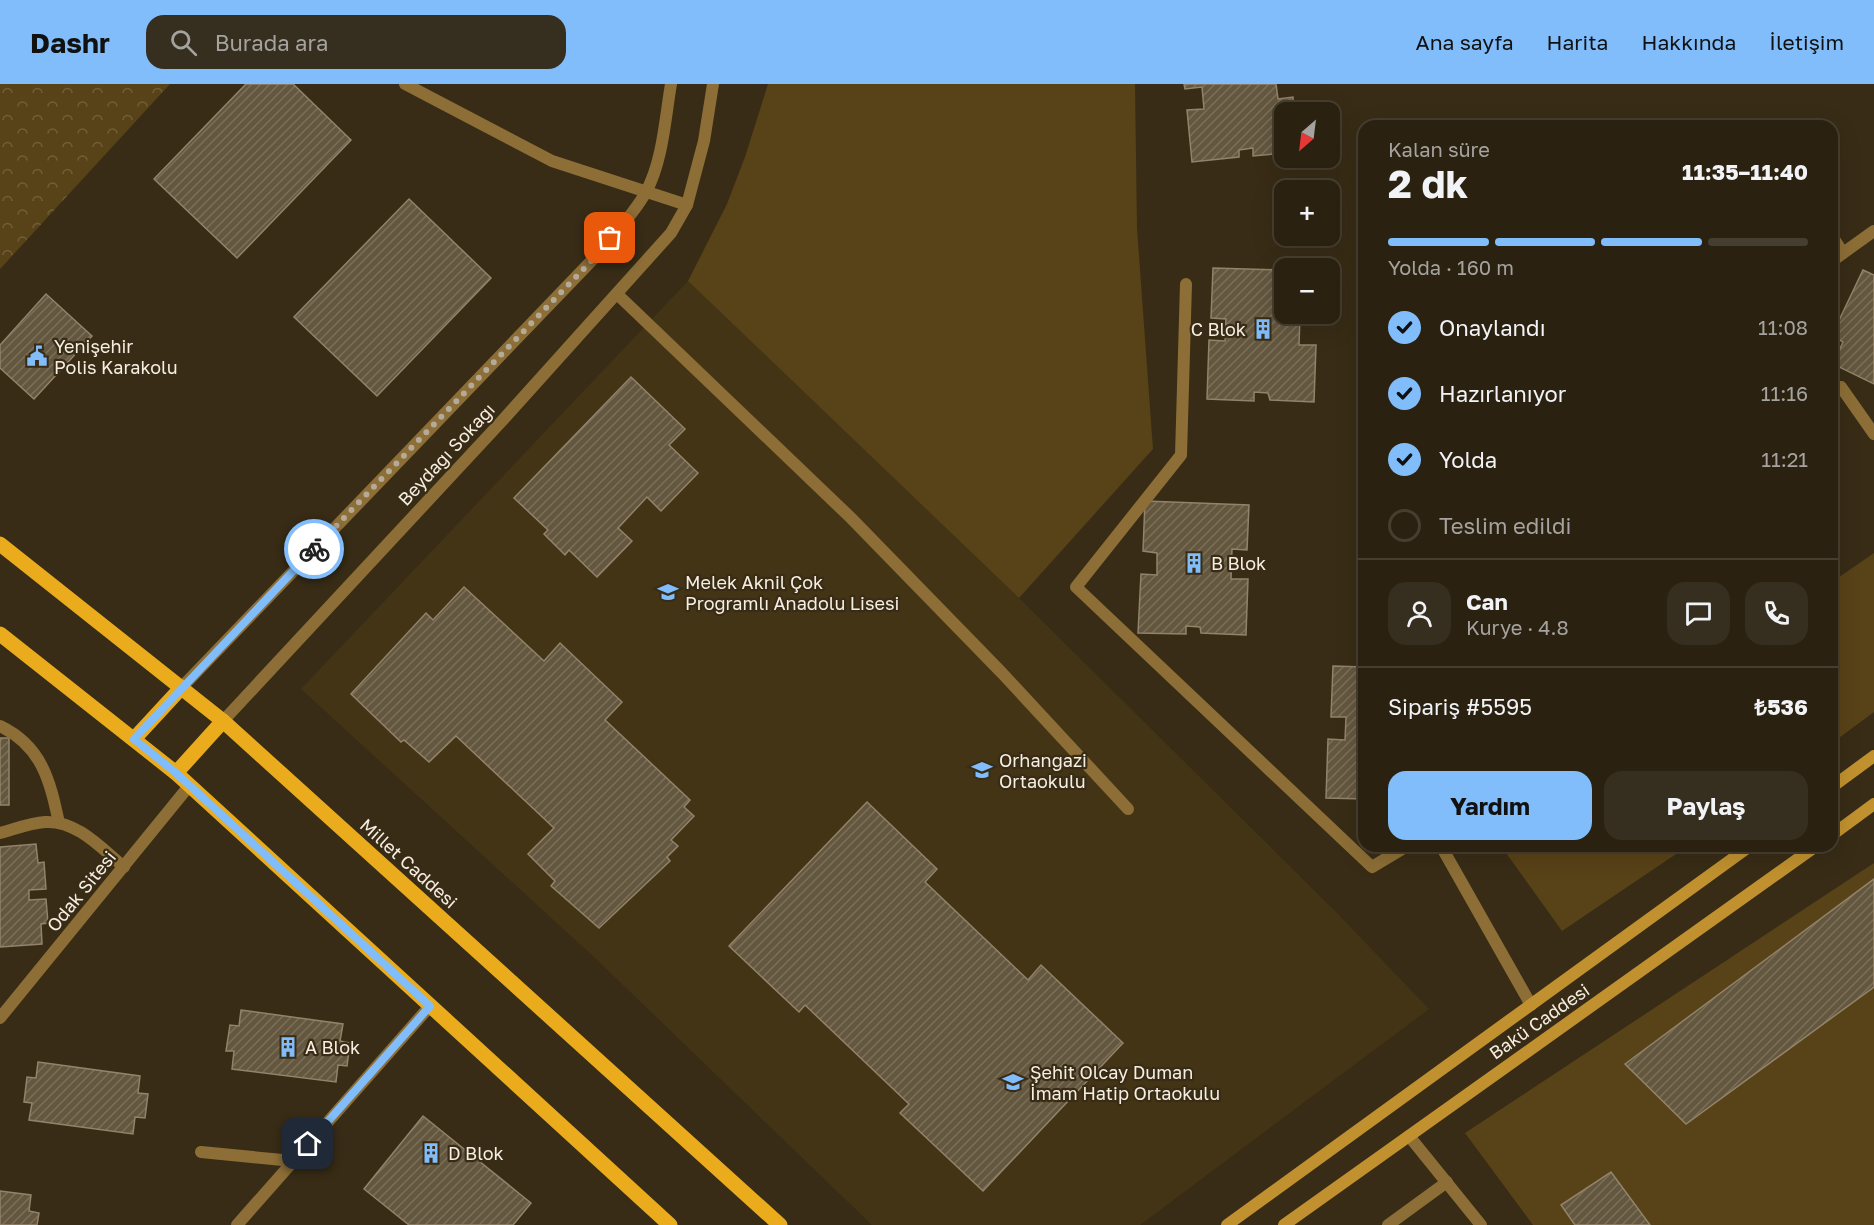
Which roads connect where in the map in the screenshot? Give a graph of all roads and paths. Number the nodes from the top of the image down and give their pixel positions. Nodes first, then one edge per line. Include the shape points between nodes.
1 (405, 84) edge
2 (671, 84) edge
3 (713, 84) edge
4 (645, 193) junction
5 (687, 205) junction
6 (1874, 231) edge
7 (1838, 244) edge
8 (1844, 253) junction
9 (1838, 257) edge
10 (1186, 284) dead end
11 (617, 294) junction
12 (1841, 387) dead end
13 (1874, 434) edge
14 (0, 544) edge
15 (0, 634) edge
16 (182, 687) junction
17 (224, 721) junction
18 (0, 726) edge
19 (134, 739) junction
20 (1874, 756) edge
21 (176, 773) junction
22 (1838, 783) edge
23 (189, 786) junction
24 (1874, 804) edge
25 (1128, 809) dead end
26 (59, 823) junction
27 (1838, 831) edge
28 (0, 833) edge
29 (1397, 852) edge
30 (1444, 852) edge
31 (1742, 852) edge
32 (1808, 852) edge
33 (124, 867) junction
34 (1531, 1005) junction
35 (430, 1006) junction
36 (0, 1018) edge
37 (1409, 1136) junction
38 (201, 1152) dead end
39 (292, 1161) junction
40 (1447, 1182) junction
41 (237, 1225) edge
42 (670, 1225) edge
43 (780, 1225) edge
44 (1227, 1225) edge
45 (1284, 1225) edge
46 (1389, 1225) edge
47 (1481, 1225) edge

1 - 4 street via 552,161
2 - 4 street, Beydağı Sokağı via 656,170
3 - 5 street, Beydağı Sokağı via 704,141
4 - 5 street
4 - 16 street, Beydağı Sokağı via 598,254
5 - 11 street, Beydağı Sokağı via 671,233
6 - 8 street
7 - 8 street
8 - 9 street
10 - 29 street via 1181,455 1076,587 1372,867
11 - 17 street, Beydağı Sokağı
11 - 25 street via 851,518
12 - 13 street
14 - 16 main road, Millet Caddesi
15 - 19 main road
16 - 17 main road, Millet Caddesi
16 - 19 main road
17 - 21 main road
17 - 43 main road, Millet Caddesi
18 - 26 street via 21,739 39,759 49,778
19 - 21 main road
20 - 22 main road
21 - 23 main road
23 - 33 street, Odak Sitesi
23 - 35 main road
24 - 27 main road
26 - 28 street via 37,823
26 - 33 street via 81,832
30 - 34 street
31 - 34 main road, Bakü Caddesi
32 - 37 main road, Bakü Caddesi
33 - 36 street, Odak Sitesi
34 - 44 main road, Bakü Caddesi
35 - 39 street
35 - 42 main road
37 - 40 street
37 - 45 main road, Bakü Caddesi
38 - 39 street
39 - 41 street
40 - 46 street
40 - 47 street

